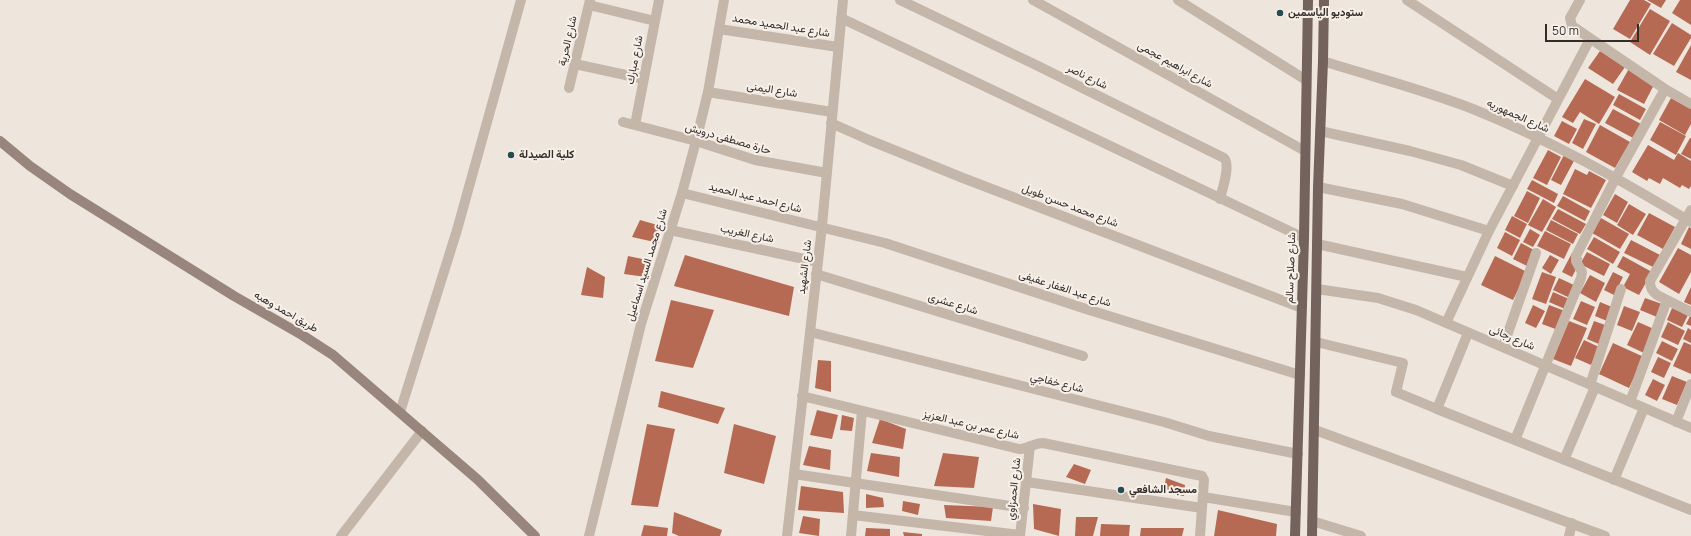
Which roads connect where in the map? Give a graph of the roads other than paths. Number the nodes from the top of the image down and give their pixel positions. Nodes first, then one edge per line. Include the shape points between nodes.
1 (521, 0) edge
2 (660, 0) edge
3 (724, 0) edge
4 (843, 0) edge
5 (900, 0) edge
6 (1033, 0) edge
7 (1178, 0) edge
8 (1308, 0) edge
9 (1324, 0) edge
10 (1407, 0) edge
11 (1580, 0) edge
12 (589, 2) edge
13 (841, 18) junction
14 (655, 21) junction
15 (719, 29) junction
16 (1590, 39) junction
17 (838, 47) junction
18 (1323, 61) junction
19 (574, 64) junction
20 (644, 79) junction
21 (1306, 80) junction
22 (569, 88) dead end
23 (1665, 89) junction
24 (708, 92) junction
25 (1558, 99) junction
26 (1691, 104) edge
27 (832, 112) junction
28 (623, 122) dead end
29 (831, 123) junction
30 (635, 125) junction
31 (1320, 131) junction
32 (1538, 137) junction
33 (0, 140) edge
34 (696, 142) junction
35 (1305, 151) junction
36 (827, 173) junction
37 (1615, 179) junction
38 (1513, 186) junction
39 (1318, 187) junction
40 (682, 192) junction
41 (1220, 199) junction
42 (1691, 210) edge
43 (1688, 221) edge
44 (822, 226) junction
45 (670, 230) junction
46 (1489, 231) junction
47 (1304, 238) junction
48 (1317, 244) junction
49 (1536, 253) dead end
50 (818, 262) junction
51 (816, 274) junction
52 (1467, 277) junction
53 (1621, 288) dead end
54 (1317, 289) junction
55 (1667, 300) junction
56 (1302, 308) junction
57 (1691, 312) edge
58 (1446, 323) junction
59 (810, 332) junction
60 (1468, 333) junction
61 (1316, 342) junction
62 (1503, 347) junction
63 (1083, 356) dead end
64 (1546, 365) junction
65 (1300, 375) junction
66 (1691, 384) edge
67 (1593, 386) junction
68 (802, 396) junction
69 (1630, 402) junction
70 (1644, 408) junction
71 (1437, 409) junction
72 (862, 411) junction
73 (400, 412) junction
74 (1676, 422) junction
75 (1691, 428) edge
76 (1315, 430) junction
77 (422, 431) junction
78 (1514, 440) junction
79 (1030, 446) junction
80 (1298, 454) junction
81 (1564, 460) junction
82 (794, 474) junction
83 (1614, 480) junction
84 (856, 482) junction
85 (1027, 482) junction
86 (1203, 497) junction
87 (1024, 508) junction
88 (1202, 508) junction
89 (1691, 510) edge
90 (1296, 512) junction
91 (853, 515) junction
92 (1312, 521) junction
93 (1572, 523) junction
94 (340, 536) edge
95 (536, 536) edge
96 (589, 536) edge
97 (786, 536) edge
98 (851, 536) edge
99 (1020, 536) edge
100 (1200, 536) edge
101 (1295, 536) edge
102 (1312, 536) edge
103 (1361, 536) edge
104 (1569, 536) edge
105 (1605, 536) edge

1 - 73 street via 457,230
2 - 14 street, شارع مبارك
3 - 15 street, شارع محمد السيد اسماعيل
4 - 13 street, شارع الشهيد
5 - 41 street, شارع ناصر via 1224,158 1228,167
6 - 35 street, شارع ابراهيم عجمى
7 - 21 street
8 - 21 main road, شارع صلاح سالم
9 - 18 main road
10 - 25 street
11 - 16 street via 1570,22
12 - 14 street
12 - 19 street, شارع الحرية
13 - 17 street, شارع الشهيد
13 - 41 street
14 - 20 street, شارع مبارك
15 - 17 street, شارع عبد الحميد محمد
15 - 24 street, شارع محمد السيد اسماعيل
16 - 23 street
16 - 25 street
17 - 27 street, شارع الشهيد
18 - 31 main road
18 - 32 street, شارع الجمهوريه via 1466,107
19 - 20 street
19 - 22 street, شارع الحرية
20 - 30 street, شارع مبارك
21 - 35 main road, شارع صلاح سالم
23 - 26 street
23 - 37 street
24 - 27 street, شارع اليمنى
24 - 34 street, شارع محمد السيد اسماعيل
25 - 32 street
27 - 29 street, شارع الشهيد
28 - 30 street, حارة مصطفى درويش
29 - 36 street, شارع الشهيد
29 - 56 street, شارع محمد حسن طويل via 963,178
30 - 34 street, حارة مصطفى درويش
31 - 38 street via 1461,165
31 - 39 main road
32 - 37 street, شارع الجمهوريه
32 - 38 street
33 - 73 street, طريق احمد وهبه via 30,166 70,194 234,296 317,344
34 - 36 street, حارة مصطفى درويش via 770,163
34 - 40 street, شارع محمد السيد اسماعيل
35 - 47 main road, شارع صلاح سالم
36 - 44 street, شارع الشهيد
37 - 43 street, شارع الجمهوريه
37 - 64 street via 1576,256 1582,272 1581,278
38 - 46 street
39 - 46 street via 1402,204
39 - 48 main road
40 - 44 street, شارع احمد عبد الحميد
40 - 45 street, شارع محمد السيد اسماعيل
41 - 47 street
42 - 43 street
43 - 55 street via 1650,281 1652,291
44 - 50 street, شارع الشهيد
44 - 65 street, شارع عبد الغفار عفيفى via 885,243
45 - 50 street, شارع الغريب
45 - 96 street, شارع محمد السيد اسماعيل via 640,324
46 - 52 street
47 - 56 main road, شارع صلاح سالم
48 - 52 street
48 - 54 main road
49 - 62 street
50 - 51 street, شارع الشهيد
51 - 59 street, شارع الشهيد
51 - 63 street, شارع عشرى
52 - 58 street
53 - 67 street
54 - 58 street, شارع رجائى via 1390,301
54 - 61 main road
55 - 57 street
55 - 69 street
56 - 65 main road, شارع صلاح سالم
58 - 60 street, شارع رجائى
59 - 68 street, شارع الشهيد
59 - 80 street, شارع خفاجي via 1164,422 1209,436
60 - 62 street, شارع رجائى
60 - 71 street
61 - 71 street via 1403,363 1396,392
61 - 76 main road
62 - 64 street, شارع رجائى
64 - 67 street, شارع رجائى
64 - 78 street
65 - 80 main road, شارع صلاح سالم
66 - 74 street
67 - 69 street, شارع رجائى
67 - 81 street
68 - 72 street, شارع عمر بن عبد العزيز
68 - 82 street, شارع الشهيد
69 - 70 street, شارع رجائى
70 - 74 street, شارع رجائى
70 - 83 street
71 - 78 street
72 - 79 street, شارع عمر بن عبد العزيز via 1019,448
72 - 84 street
73 - 77 street, طريق احمد وهبه
74 - 75 street, شارع رجائى
76 - 92 main road
76 - 93 street
77 - 94 street
77 - 95 street, طريق احمد وهبه
78 - 81 street
79 - 85 street, شارع الحمزاوي
79 - 86 street, شارع عمر بن عبد العزيز via 1043,443 1200,476 1204,479
80 - 90 main road, شارع صلاح سالم
81 - 83 street
82 - 84 street
82 - 97 street, شارع الشهيد
83 - 89 street
84 - 87 street
84 - 91 street
85 - 87 street, شارع الحمزاوي
85 - 88 street
86 - 88 street
86 - 90 street
87 - 99 street, شارع الحمزاوي
88 - 100 street
90 - 101 main road, شارع صلاح سالم
91 - 98 street
91 - 99 street
92 - 102 main road
92 - 103 street
93 - 104 street
93 - 105 street

